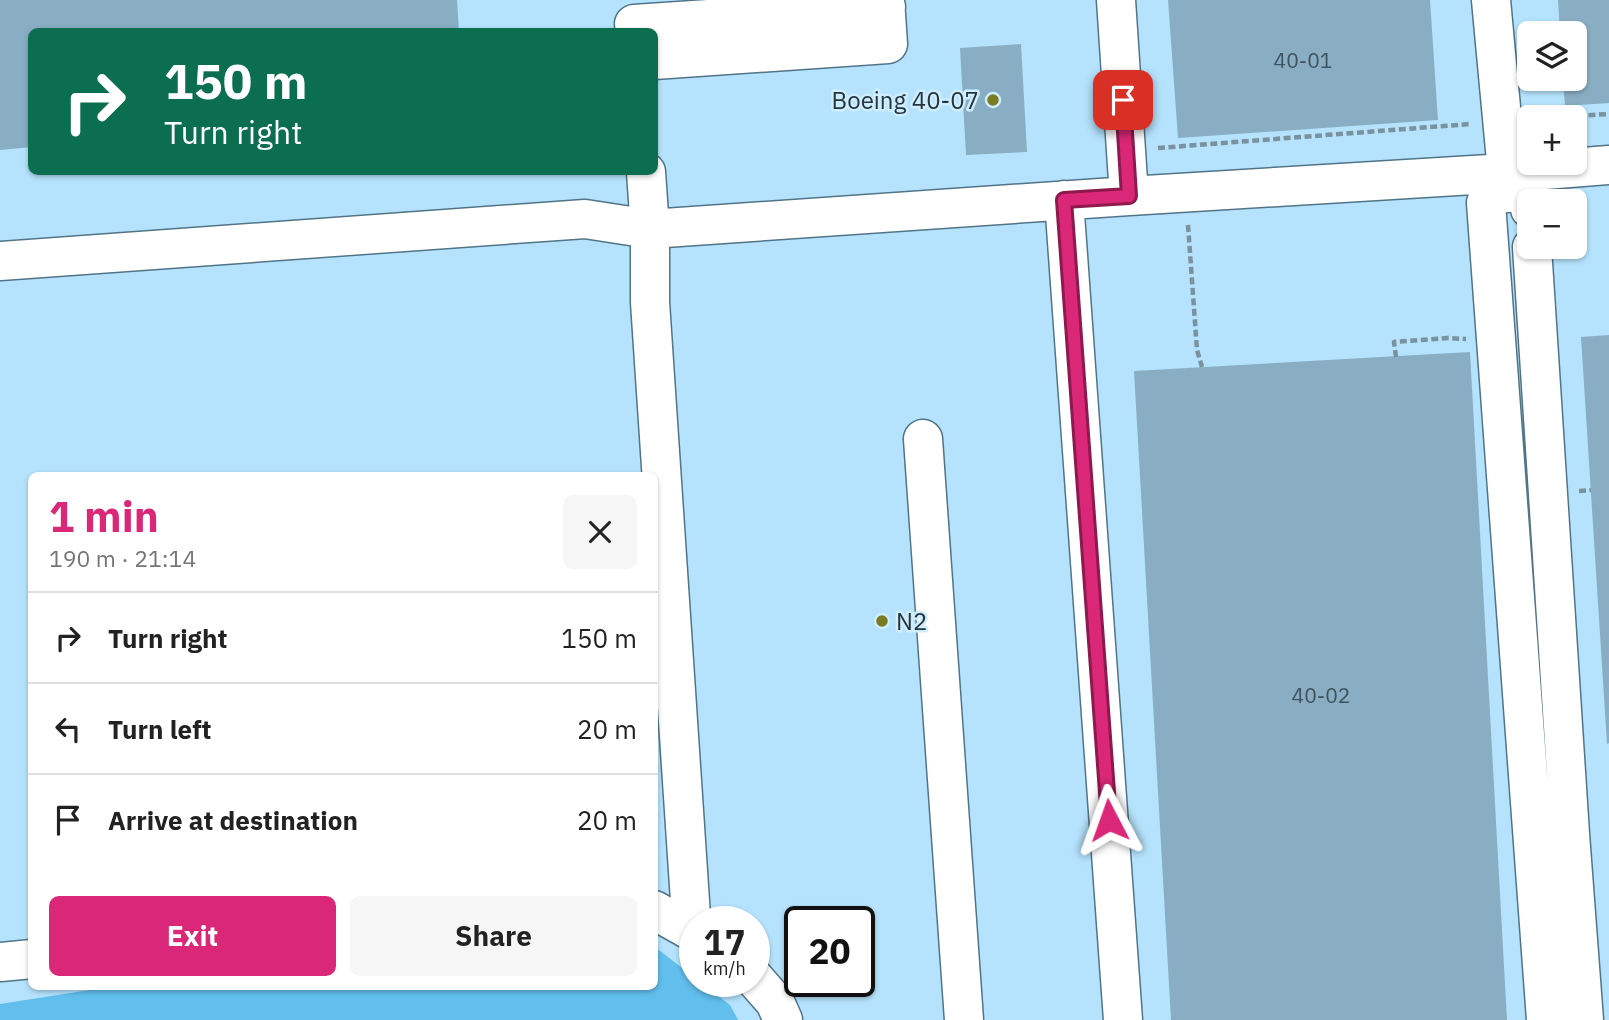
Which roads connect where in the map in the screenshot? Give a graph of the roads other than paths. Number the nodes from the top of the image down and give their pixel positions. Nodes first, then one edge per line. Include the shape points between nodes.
1 (1116, 0) edge
2 (1491, 0) edge
3 (885, 4) edge
4 (634, 18) edge
5 (658, 60) edge
6 (1609, 166) edge
7 (646, 175) edge
8 (1515, 192) edge
9 (1129, 196) junction
10 (1064, 200) junction
11 (650, 229) junction
12 (1533, 259) edge
13 (0, 261) edge
14 (923, 439) dead end
15 (691, 906) edge
16 (658, 912) edge
17 (679, 924) edge
18 (28, 958) edge
19 (0, 962) edge
20 (770, 996) edge
21 (783, 1020) edge
22 (964, 1020) edge
23 (1123, 1020) edge
24 (1546, 1020) edge
25 (1584, 1020) edge

1 - 9 lane
2 - 8 lane via 1501,121
3 - 4 lane
3 - 5 lane via 888,44
6 - 8 lane
7 - 11 lane
8 - 9 lane
8 - 24 lane via 1486,203
9 - 10 lane
10 - 11 lane
10 - 23 lane
11 - 13 lane via 585,219
11 - 15 lane via 650,302
12 - 25 lane
14 - 22 lane
16 - 17 lane
18 - 19 lane
20 - 21 lane

